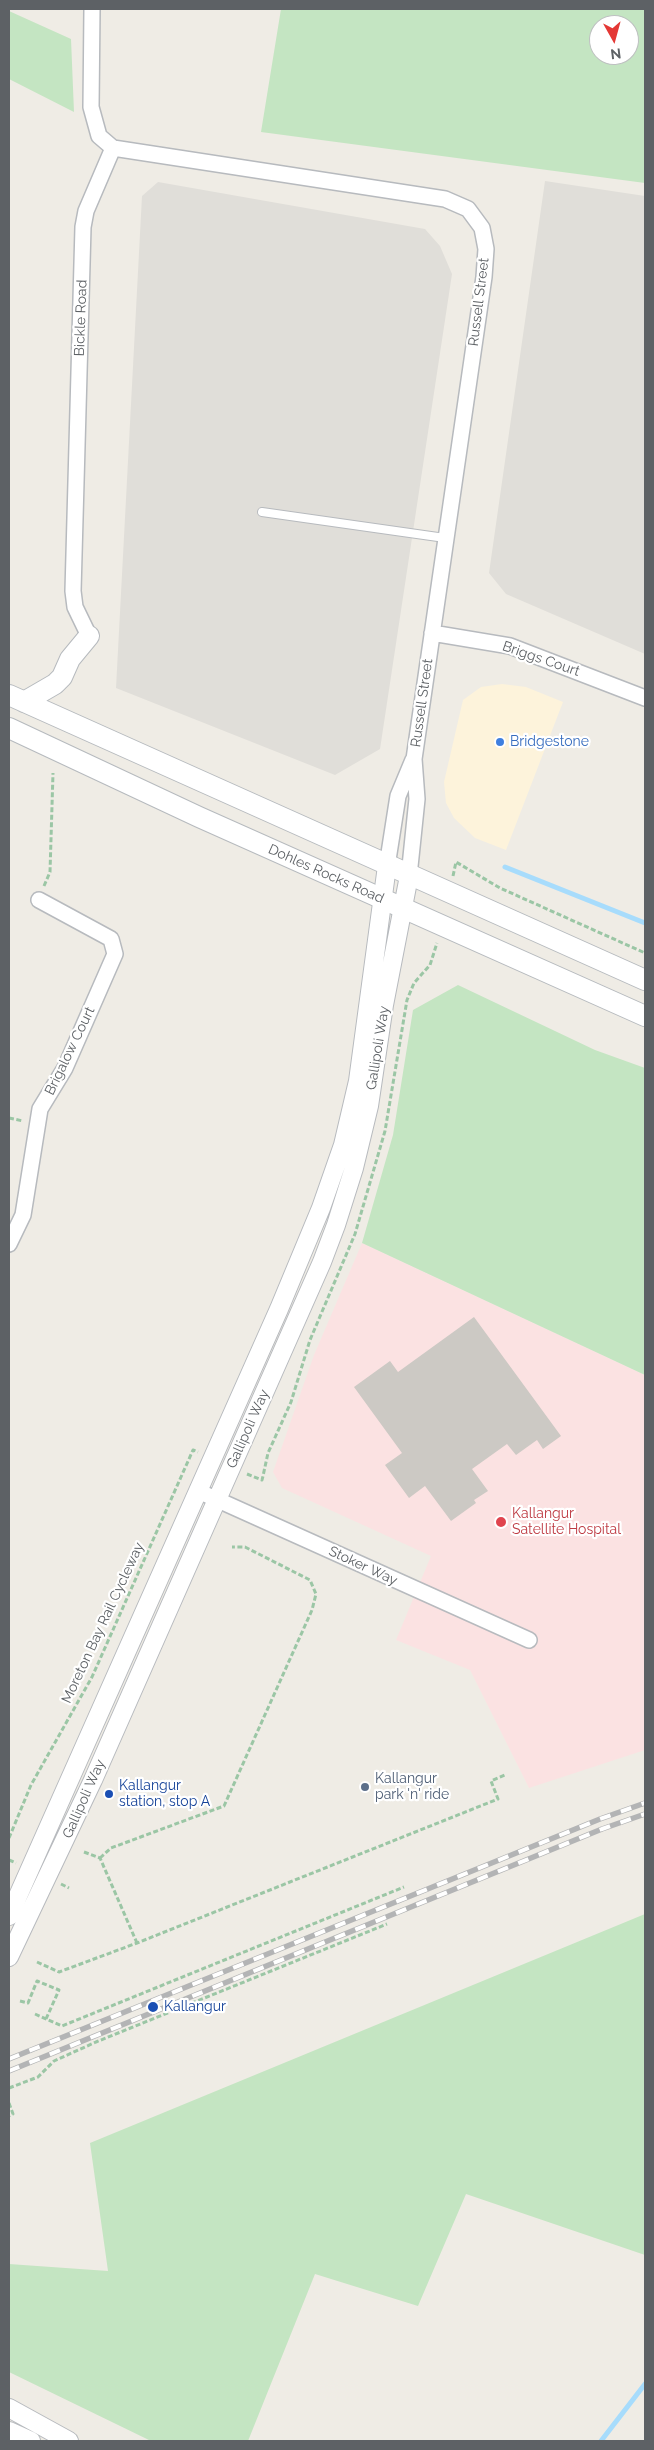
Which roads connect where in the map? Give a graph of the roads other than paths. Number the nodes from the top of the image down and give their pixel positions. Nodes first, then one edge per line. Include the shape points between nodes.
1 (92, 9) edge
2 (112, 148) junction
3 (262, 512) dead end
4 (445, 538) junction
5 (432, 633) junction
6 (89, 636) joint
7 (645, 698) edge
8 (16, 699) edge
9 (9, 728) edge
10 (414, 759) junction
11 (387, 866) junction
12 (409, 876) junction
13 (39, 900) road end
14 (384, 900) junction
15 (404, 909) junction
16 (645, 980) edge
17 (645, 1016) edge
18 (9, 1244) edge
19 (198, 1491) junction
20 (217, 1499) junction
21 (529, 1640) dead end
22 (9, 1916) edge
23 (9, 1957) edge
24 (9, 2408) edge
25 (9, 2431) edge
26 (31, 2441) edge
27 (69, 2441) edge

1 - 2 street via 92,118 99,136
2 - 4 street, Russell Street via 423,194 453,201 473,215 484,235 485,264
2 - 6 street, Bickle Road via 86,210 83,227 73,591 75,607
3 - 4 lane
4 - 5 street, Russell Street
5 - 7 street, Briggs Court via 510,646
5 - 10 street, Russell Street
6 - 8 main road via 55,684
8 - 11 main road
9 - 14 main road, Dohles Rocks Road
10 - 11 street, Russell Street via 398,796
10 - 12 street, Russell Street via 417,799
11 - 12 main road
11 - 14 street, Gallipoli Way
12 - 15 street, Gallipoli Way
12 - 16 main road
13 - 18 street, Brigalow Court via 111,938 115,954 61,1076 40,1109 23,1214
14 - 15 main road, Dohles Rocks Road
14 - 19 street, Gallipoli Way via 358,1081 343,1145 308,1241
15 - 17 main road, Dohles Rocks Road
15 - 20 street, Gallipoli Way via 384,1005 369,1106 345,1198 322,1262
19 - 20 street, Stoker Way
19 - 22 street, Gallipoli Way
20 - 21 street, Stoker Way
20 - 23 street, Gallipoli Way via 93,1780
24 - 27 street
25 - 26 street

